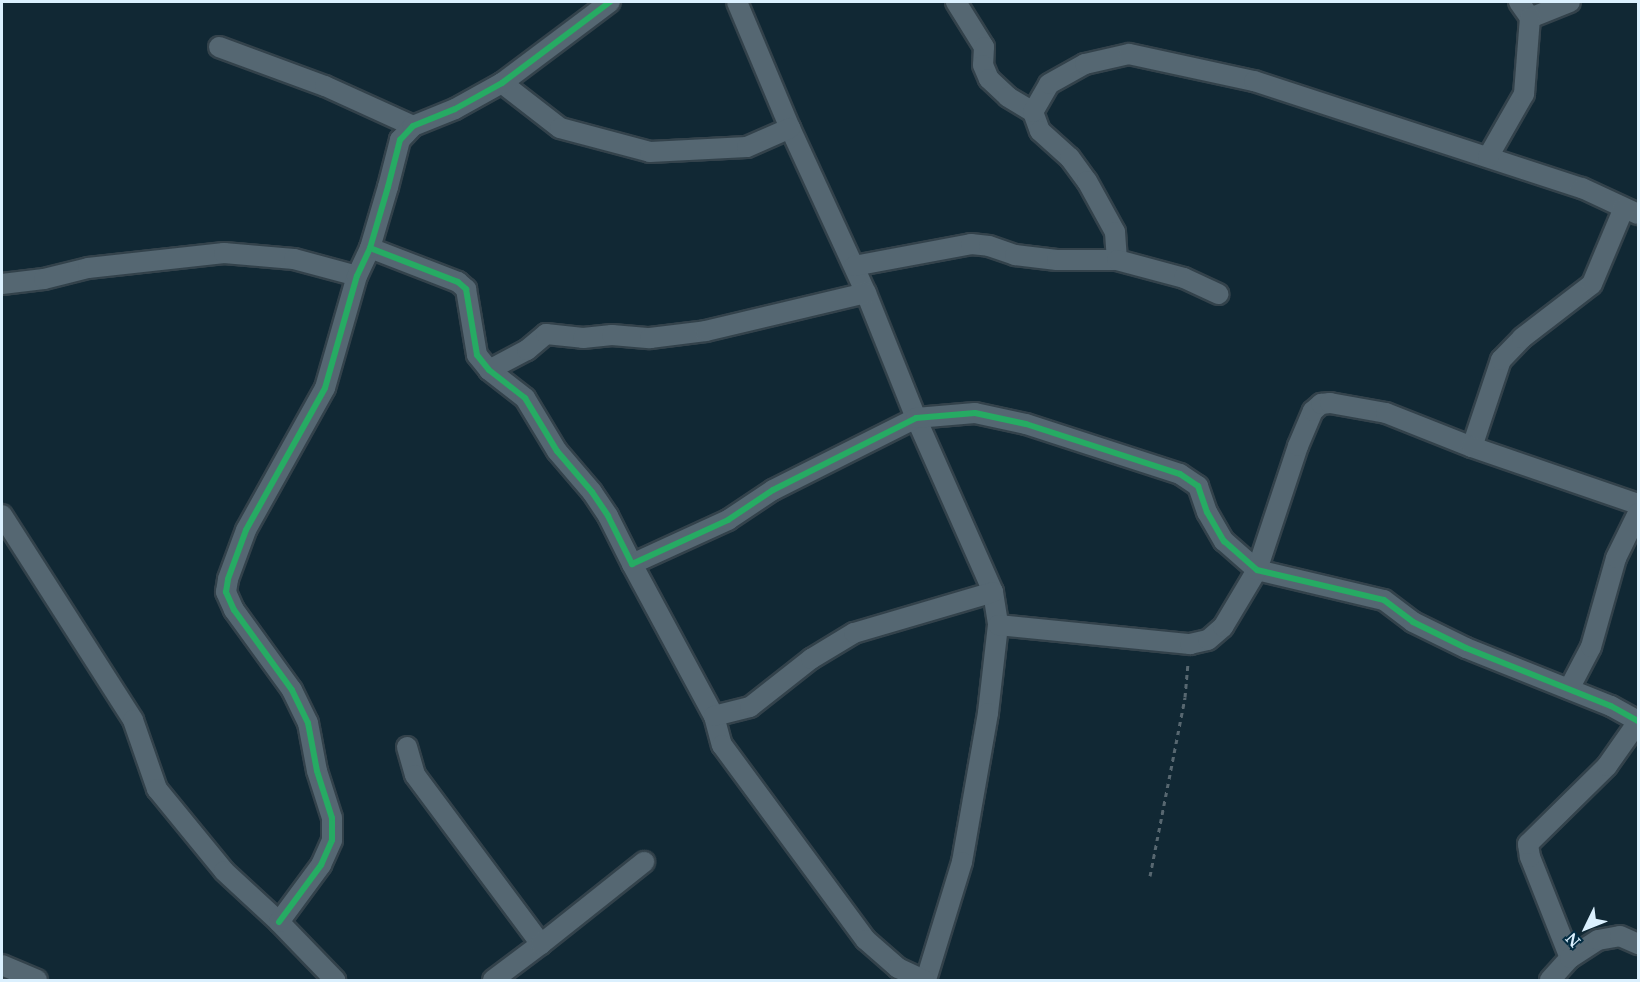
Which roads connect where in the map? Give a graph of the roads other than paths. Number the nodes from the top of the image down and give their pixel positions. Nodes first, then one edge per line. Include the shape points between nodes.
1 (610, 2) edge
2 (737, 2) edge
3 (956, 2) edge
4 (1519, 2) edge
5 (1570, 2) edge
6 (1530, 18) junction
7 (219, 47) dead end
8 (502, 83) junction
9 (1033, 112) junction
10 (413, 126) junction
11 (790, 128) junction
12 (1488, 157) junction
13 (1631, 211) edge
14 (370, 248) junction
15 (1117, 260) junction
16 (854, 266) junction
17 (357, 276) junction
18 (2, 284) edge
19 (867, 293) junction
20 (1219, 294) dead end
21 (489, 370) junction
22 (916, 418) junction
23 (1472, 447) junction
24 (1638, 504) edge
25 (1638, 513) edge
26 (2, 515) edge
27 (632, 564) junction
28 (1257, 570) junction
29 (993, 592) junction
30 (998, 625) junction
31 (1569, 689) junction
32 (714, 716) junction
33 (1638, 721) edge
34 (407, 747) dead end
35 (644, 862) dead end
36 (279, 922) junction
37 (541, 944) junction
38 (1638, 944) edge
39 (1570, 958) junction
40 (2, 964) edge
41 (37, 981) edge
42 (335, 981) edge
43 (493, 981) edge
44 (925, 981) edge
45 (1550, 981) edge

1 - 8 street
2 - 11 street
3 - 9 street via 984,47 983,65 989,79
4 - 6 street
5 - 6 street
6 - 12 street via 1524,94
7 - 10 street via 325,86
8 - 10 street
8 - 11 street via 560,128 650,152 747,147
9 - 12 street via 1049,84 1084,64 1129,54 1254,81
9 - 15 street via 1040,131 1070,158 1087,181 1115,232
10 - 14 street via 400,140
11 - 16 street
12 - 13 street via 1582,188
13 - 23 street via 1592,284 1522,338 1501,360
14 - 17 street
14 - 21 street via 458,282 466,289 474,346
15 - 16 street via 1057,260 971,244
15 - 20 street via 1184,278
16 - 19 street
17 - 18 street via 294,260 224,253 88,268
17 - 36 street via 325,388 246,530 226,592 234,610 292,690 308,723 317,771 332,818 332,840 321,865
19 - 21 street via 695,332 650,338 546,334 527,350
19 - 22 street
21 - 27 street via 525,398 557,451 603,508
22 - 27 street via 773,490 728,520
22 - 28 street via 975,413 1026,424 1180,474 1198,486 1224,541
22 - 29 street
23 - 24 street
23 - 28 street via 1386,413 1321,404 1313,411 1298,446
25 - 31 street via 1616,558 1591,647
26 - 36 street via 133,720 157,789 224,871
27 - 32 street
28 - 30 street via 1223,627 1208,640 1190,644
28 - 31 street via 1384,600 1413,622 1466,648
29 - 30 street
29 - 32 street via 854,633 811,659 750,707
30 - 44 street via 988,713 962,862
31 - 33 street
32 - 44 street via 722,745 850,920 898,968
33 - 39 street via 1607,766 1528,844
34 - 37 street via 415,775
35 - 37 street
36 - 42 street
37 - 43 street
38 - 39 street via 1620,936 1598,940
39 - 45 street
40 - 41 street

